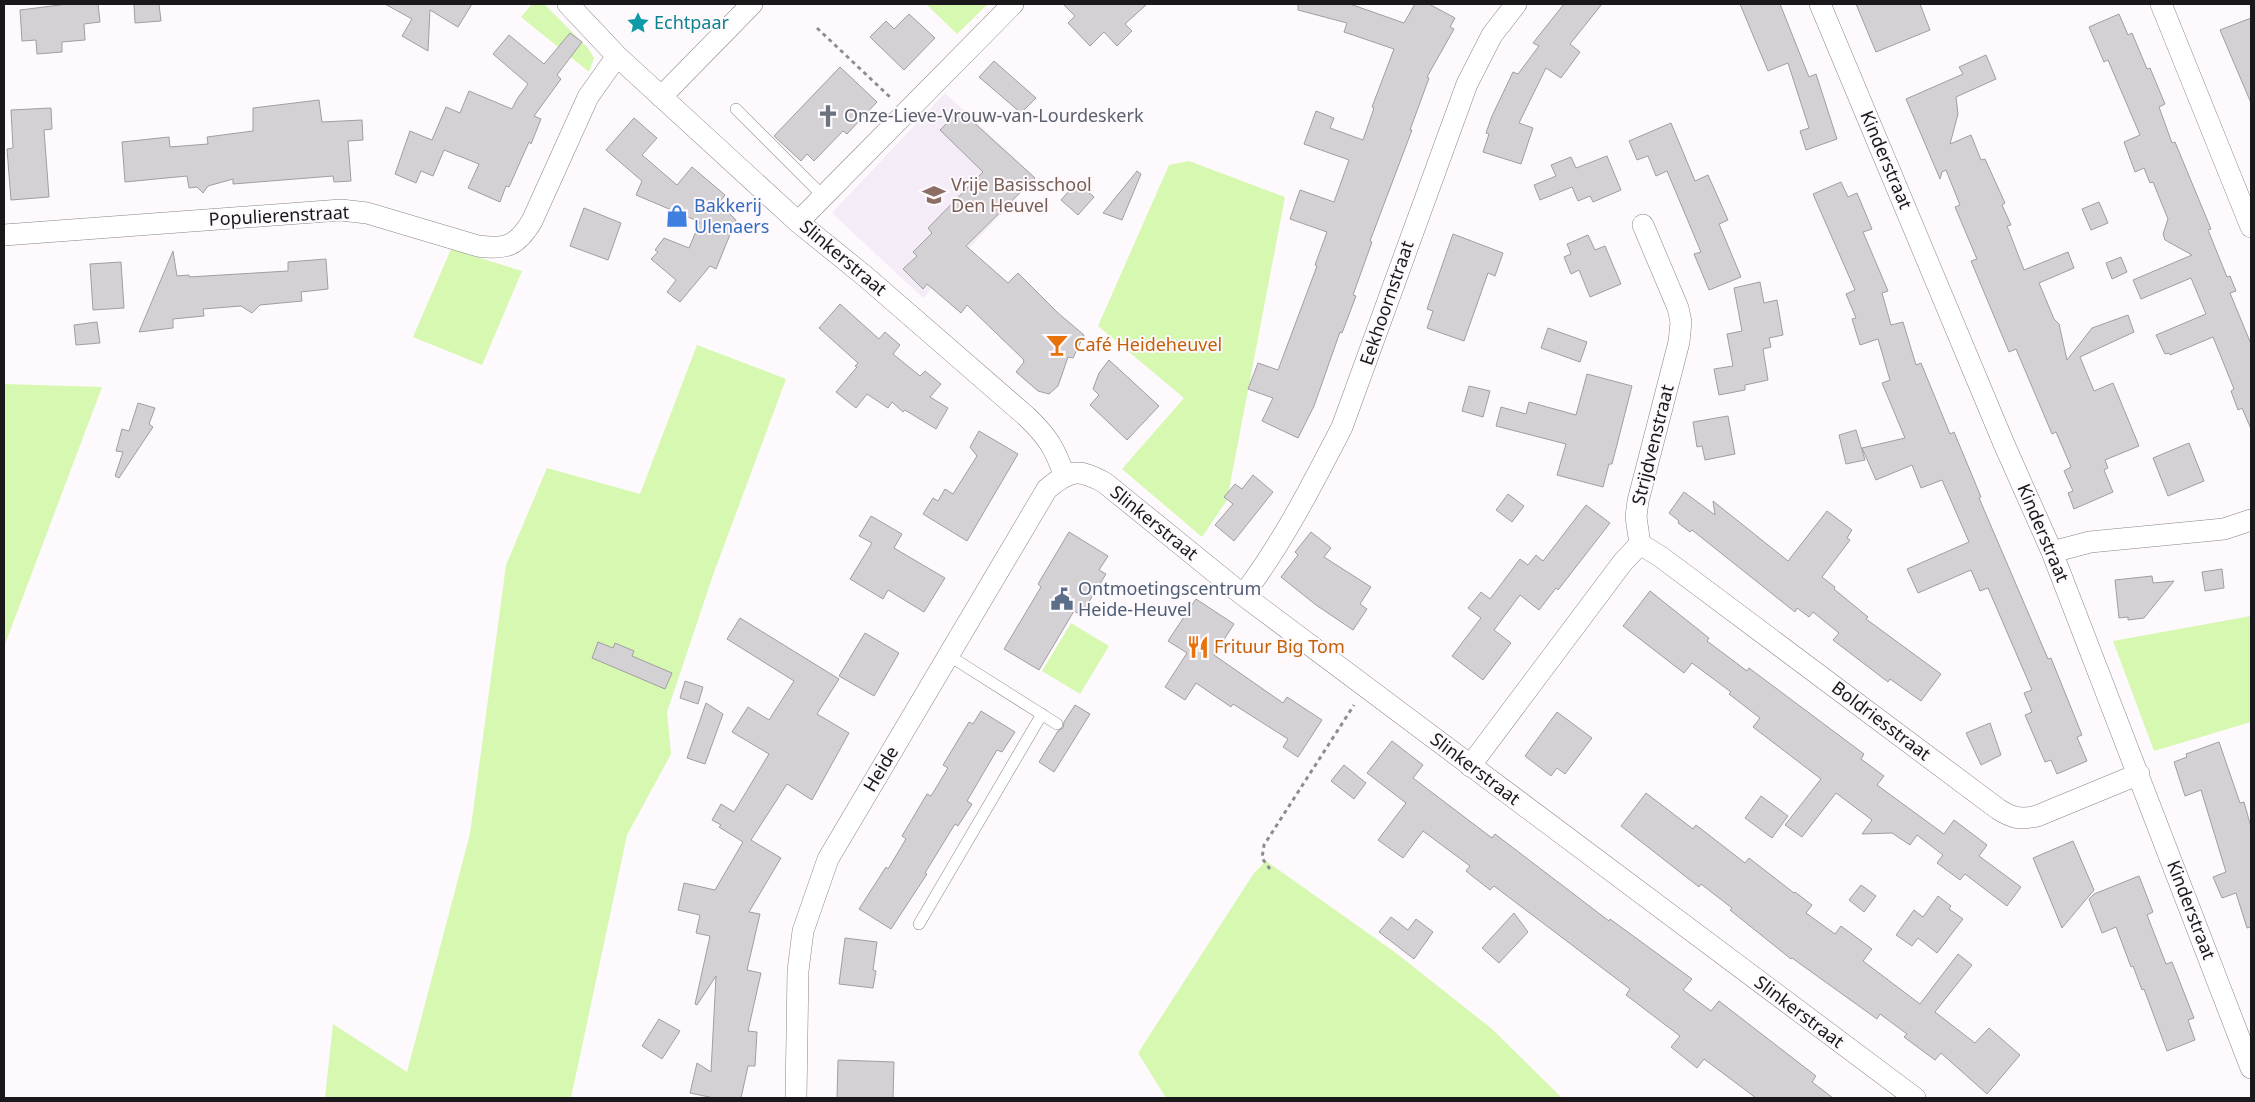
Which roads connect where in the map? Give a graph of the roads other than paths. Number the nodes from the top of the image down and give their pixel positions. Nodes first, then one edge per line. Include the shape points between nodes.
1 (752, 4) edge
2 (1013, 4) edge
3 (1516, 4) edge
4 (1820, 4) edge
5 (2161, 4) edge
6 (582, 8) edge
7 (617, 56) junction
8 (662, 97) junction
9 (736, 108) dead end
10 (823, 196) junction
11 (798, 222) junction
12 (1643, 225) dead end
13 (2251, 227) edge
14 (4, 236) edge
15 (1064, 475) junction
16 (2251, 520) edge
17 (1640, 544) junction
18 (2052, 552) junction
19 (1243, 596) junction
20 (948, 656) junction
21 (1042, 714) junction
22 (1057, 724) dead end
23 (1470, 766) junction
24 (2139, 774) junction
25 (919, 924) dead end
26 (2247, 1043) edge
27 (2251, 1068) edge
28 (796, 1098) edge
29 (1915, 1098) edge

1 - 8 street
2 - 10 street
3 - 19 street, Eekhoornstraat via 1492,35 1466,84 1342,427 1262,571
4 - 18 street, Kinderstraat
5 - 13 street
6 - 7 street, Slinkerstraat via 597,36
7 - 8 street, Slinkerstraat
7 - 14 street, Populierenstraat via 588,97 532,221 522,238 508,246 478,246 367,213 341,210
8 - 11 street, Slinkerstraat
9 - 10 lane
10 - 11 street
11 - 15 street, Slinkerstraat via 866,277 1045,434
12 - 17 street, Strijdvenstraat via 1682,322 1680,342 1638,501 1636,517
15 - 19 street, Slinkerstraat via 1085,473 1105,483
15 - 20 street, Heide via 1047,489
16 - 18 street via 2224,529 2090,542
17 - 23 street via 1623,562
17 - 24 street, Boldriesstraat via 1661,556 2012,818 2037,816
18 - 24 street, Kinderstraat
19 - 23 street, Slinkerstraat
20 - 21 lane
20 - 28 street, Heide via 828,859 803,931 798,971
21 - 22 lane
21 - 25 lane
23 - 29 street, Slinkerstraat
24 - 26 street, Kinderstraat
26 - 27 street, Kinderstraat

